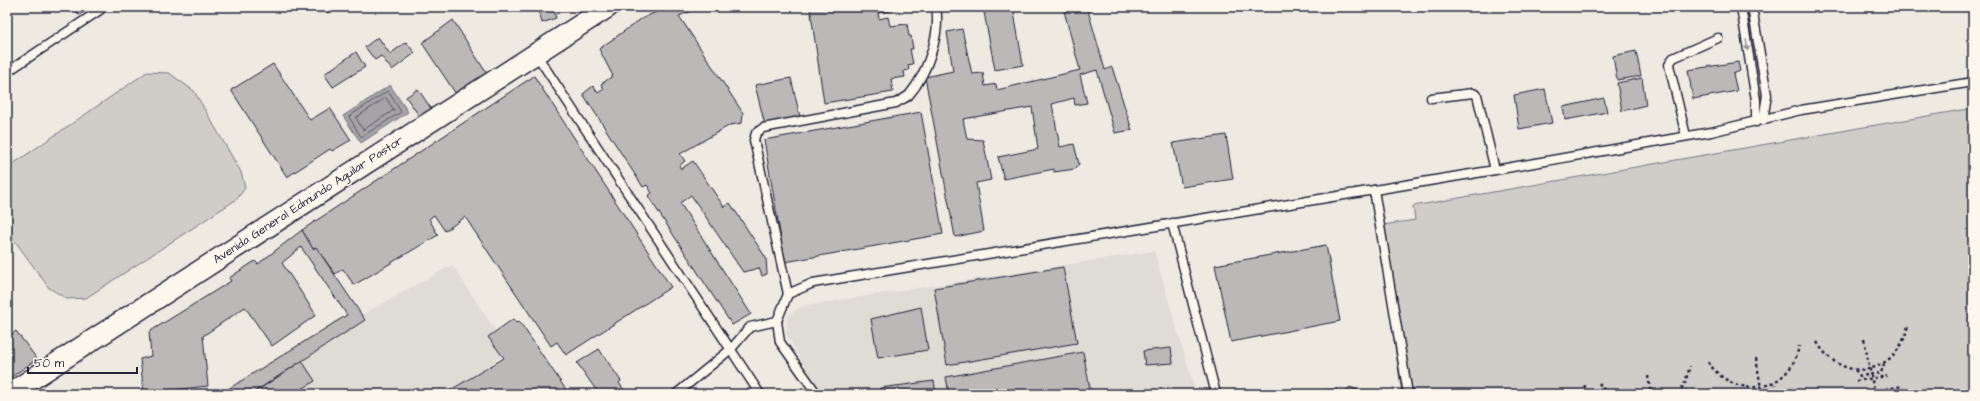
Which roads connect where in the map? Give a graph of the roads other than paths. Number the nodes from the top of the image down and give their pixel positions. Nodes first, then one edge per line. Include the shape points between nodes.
1 (102, 7) edge
2 (304, 7) edge
3 (328, 7) edge
4 (608, 7) edge
5 (936, 7) edge
6 (1741, 7) edge
7 (1752, 7) edge
8 (1718, 38) dead end
9 (536, 53) junction
10 (7, 72) edge
11 (1973, 82) edge
12 (1431, 98) dead end
13 (1759, 121) junction
14 (1686, 136) junction
15 (1494, 170) junction
16 (1374, 190) junction
17 (1172, 224) junction
18 (788, 294) junction
19 (777, 321) junction
20 (731, 350) junction
21 (9, 394) edge
22 (676, 394) edge
23 (760, 394) edge
24 (817, 394) edge
25 (1216, 394) edge
26 (1408, 394) edge

1 - 10 lane
2 - 3 lane
4 - 9 street, Avenida General Edmundo Aguilar Pastor
5 - 18 lane via 938,18 931,57 909,96 896,103 763,128 756,132 754,140
6 -> 13 lane
7 - 13 lane via 1767,95
8 - 14 lane via 1672,58 1669,65
9 - 20 lane
9 - 21 street, Avenida General Edmundo Aguilar Pastor
11 - 13 lane via 1801,110
12 - 15 lane via 1473,93 1477,96
13 - 14 lane
14 - 15 lane
15 - 16 lane
16 - 17 lane
16 - 26 lane
17 - 18 lane via 813,283
17 - 25 lane
18 - 19 lane
19 - 20 lane via 750,327
19 - 24 lane via 780,342
20 - 22 lane
20 - 23 lane

